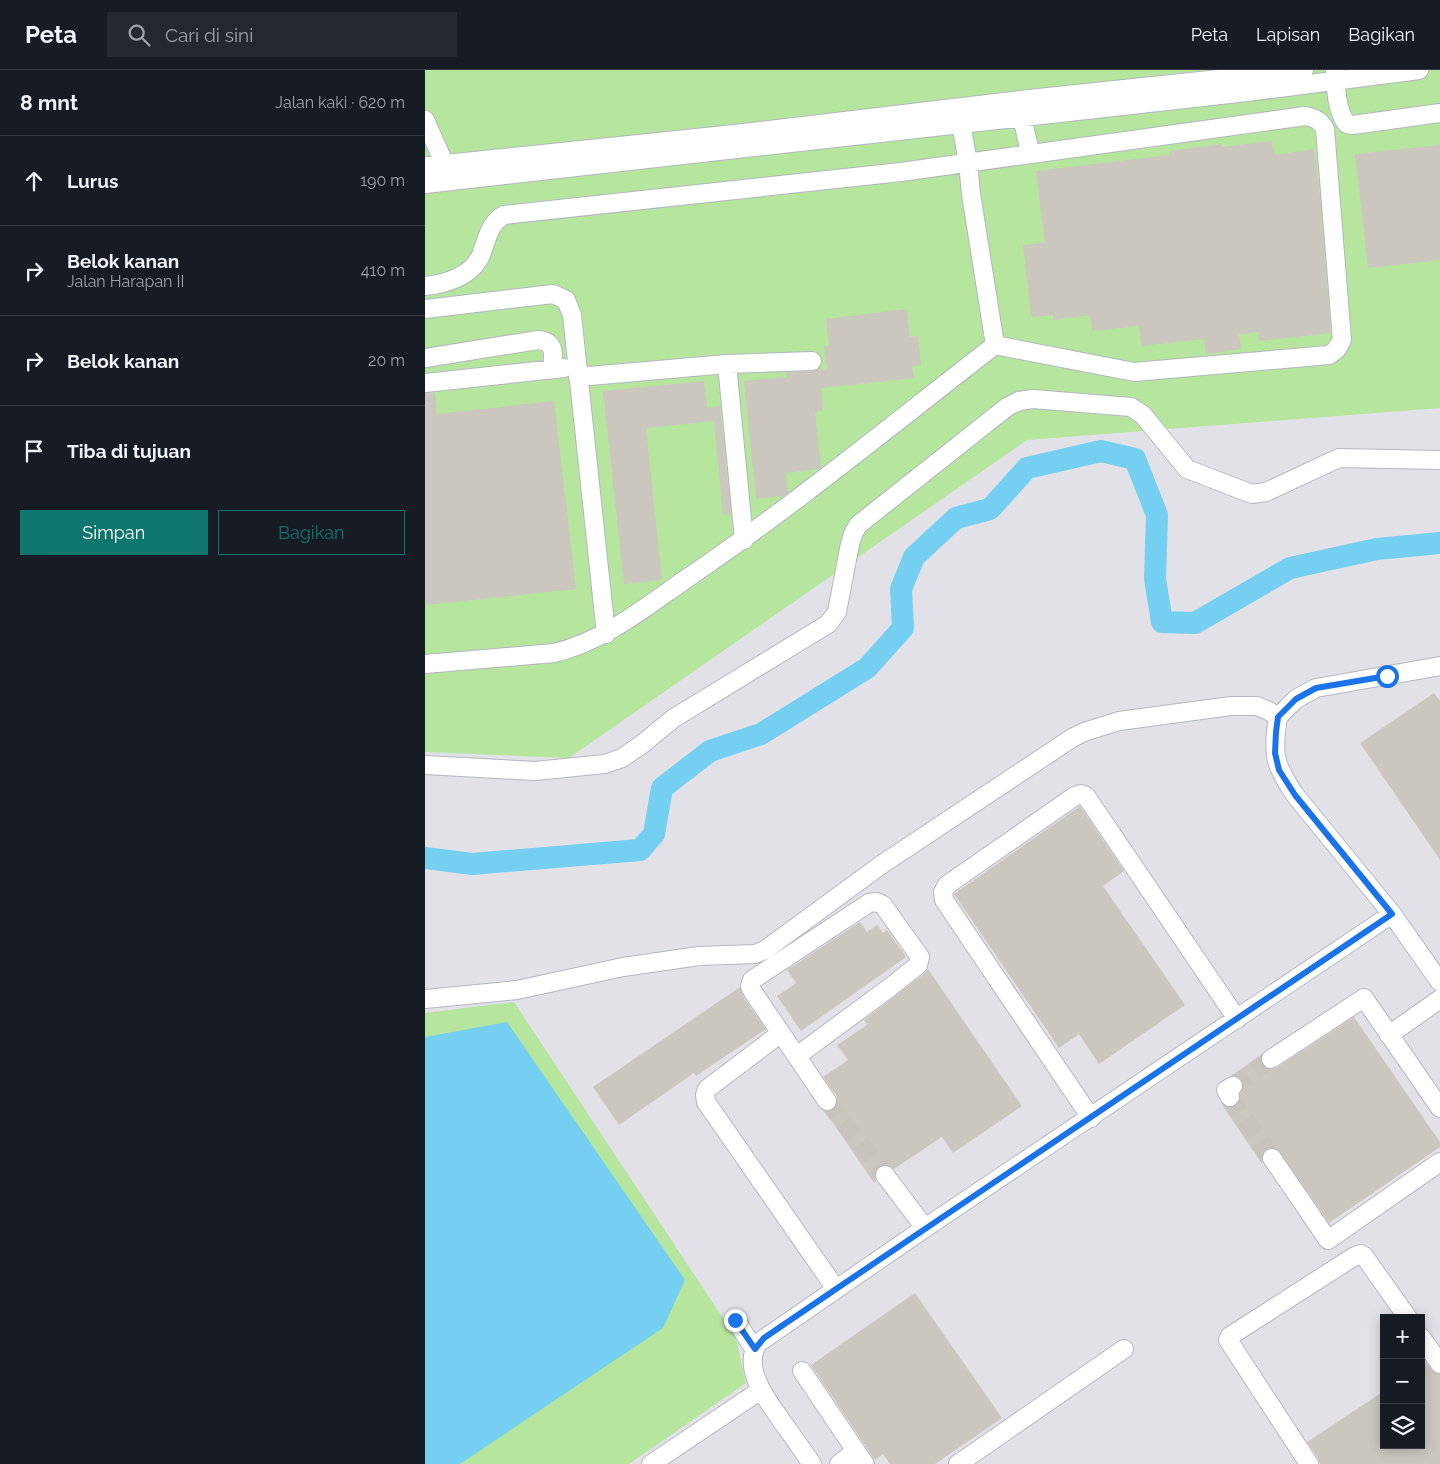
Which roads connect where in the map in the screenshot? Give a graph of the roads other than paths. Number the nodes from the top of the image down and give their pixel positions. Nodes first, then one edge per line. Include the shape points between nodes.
1 (1304, 70) edge
2 (1419, 70) edge
3 (1240, 73) edge
4 (1335, 76) edge
5 (1020, 109) junction
6 (1440, 113) edge
7 (425, 120) edge
8 (961, 123) junction
9 (1029, 153) junction
10 (444, 163) junction
11 (968, 163) junction
12 (425, 166) edge
13 (447, 181) junction
14 (425, 184) edge
15 (425, 286) edge
16 (425, 309) edge
17 (995, 345) junction
18 (425, 358) edge
19 (812, 361) dead end
20 (727, 364) junction
21 (552, 369) junction
22 (577, 371) junction
23 (425, 383) edge
24 (1440, 460) edge
25 (744, 540) junction
26 (606, 634) junction
27 (425, 664) edge
28 (1440, 666) edge
29 (1278, 717) junction
30 (425, 765) edge
31 (1392, 914) junction
32 (1440, 982) edge
33 (1440, 998) edge
34 (425, 999) edge
35 (1237, 1019) junction
36 (1389, 1034) junction
37 (781, 1036) junction
38 (797, 1056) junction
39 (1271, 1059) tunnel mouth
40 (827, 1101) tunnel mouth
41 (1440, 1108) edge
42 (1091, 1118) junction
43 (1272, 1158) tunnel mouth
44 (1440, 1162) edge
45 (885, 1175) tunnel mouth
46 (925, 1228) junction
47 (836, 1289) junction
48 (1405, 1314) edge
49 (735, 1320) dead end
50 (1425, 1343) edge
51 (755, 1349) junction
52 (1124, 1349) dead end
53 (1440, 1364) edge
54 (802, 1372) dead end
55 (761, 1390) junction
56 (861, 1458) edge
57 (651, 1464) edge
58 (812, 1464) edge
59 (839, 1464) edge
60 (958, 1464) edge
61 (1309, 1464) edge

1 - 3 street
2 - 4 street
3 - 5 street
4 - 5 street
4 - 6 street via 1341,115 1347,124 1353,126
5 - 8 street
5 - 9 street
5 - 10 street
7 - 10 street
8 - 11 street
8 - 13 street
9 - 11 street
9 - 17 street via 1305,116 1316,119 1325,129 1342,340 1329,355 1133,372
10 - 12 street
10 - 13 street
11 - 15 street via 504,215 492,224 480,257 471,270 438,285
11 - 17 street
13 - 14 street
16 - 22 street via 553,294 559,296 566,300 572,315
17 - 25 street
18 - 21 street via 538,340 550,344
19 - 20 street
20 - 22 street
20 - 25 street
21 - 22 street
21 - 23 street
22 - 26 street
24 - 30 street via 1339,458 1266,492 1252,494 1187,469 1143,415 1131,407 1033,399 1019,401 1007,406 859,525 850,544 837,612 828,624 673,718 629,753 605,764 549,771
25 - 26 street
26 - 27 street via 570,650 554,653
28 - 29 street via 1316,688 1296,699
29 - 31 street via 1275,753 1279,770 1295,795
29 - 34 street via 1257,706 1231,706 1119,721 1083,732 881,865 765,950 755,954 699,956 623,967 517,990
31 - 32 street
31 - 35 street
33 - 36 street
35 - 42 street
35 - 42 street via 1086,796 1075,796 947,885 943,892 944,900
36 - 39 street via 1364,998
36 - 41 street
37 - 38 street
37 - 38 street via 753,992 752,980 869,903 883,905 919,957 918,965
37 - 47 street via 707,1089 705,1102
38 - 40 street
42 - 46 street
43 - 44 street via 1327,1240
45 - 46 street
46 - 47 street
47 - 51 street via 764,1338
48 - 61 street via 1361,1254 1230,1336 1228,1340
49 - 51 street
50 - 53 street
51 - 55 street via 754,1370
52 - 60 street
54 - 56 street
55 - 57 street
55 - 58 street
56 - 59 street

